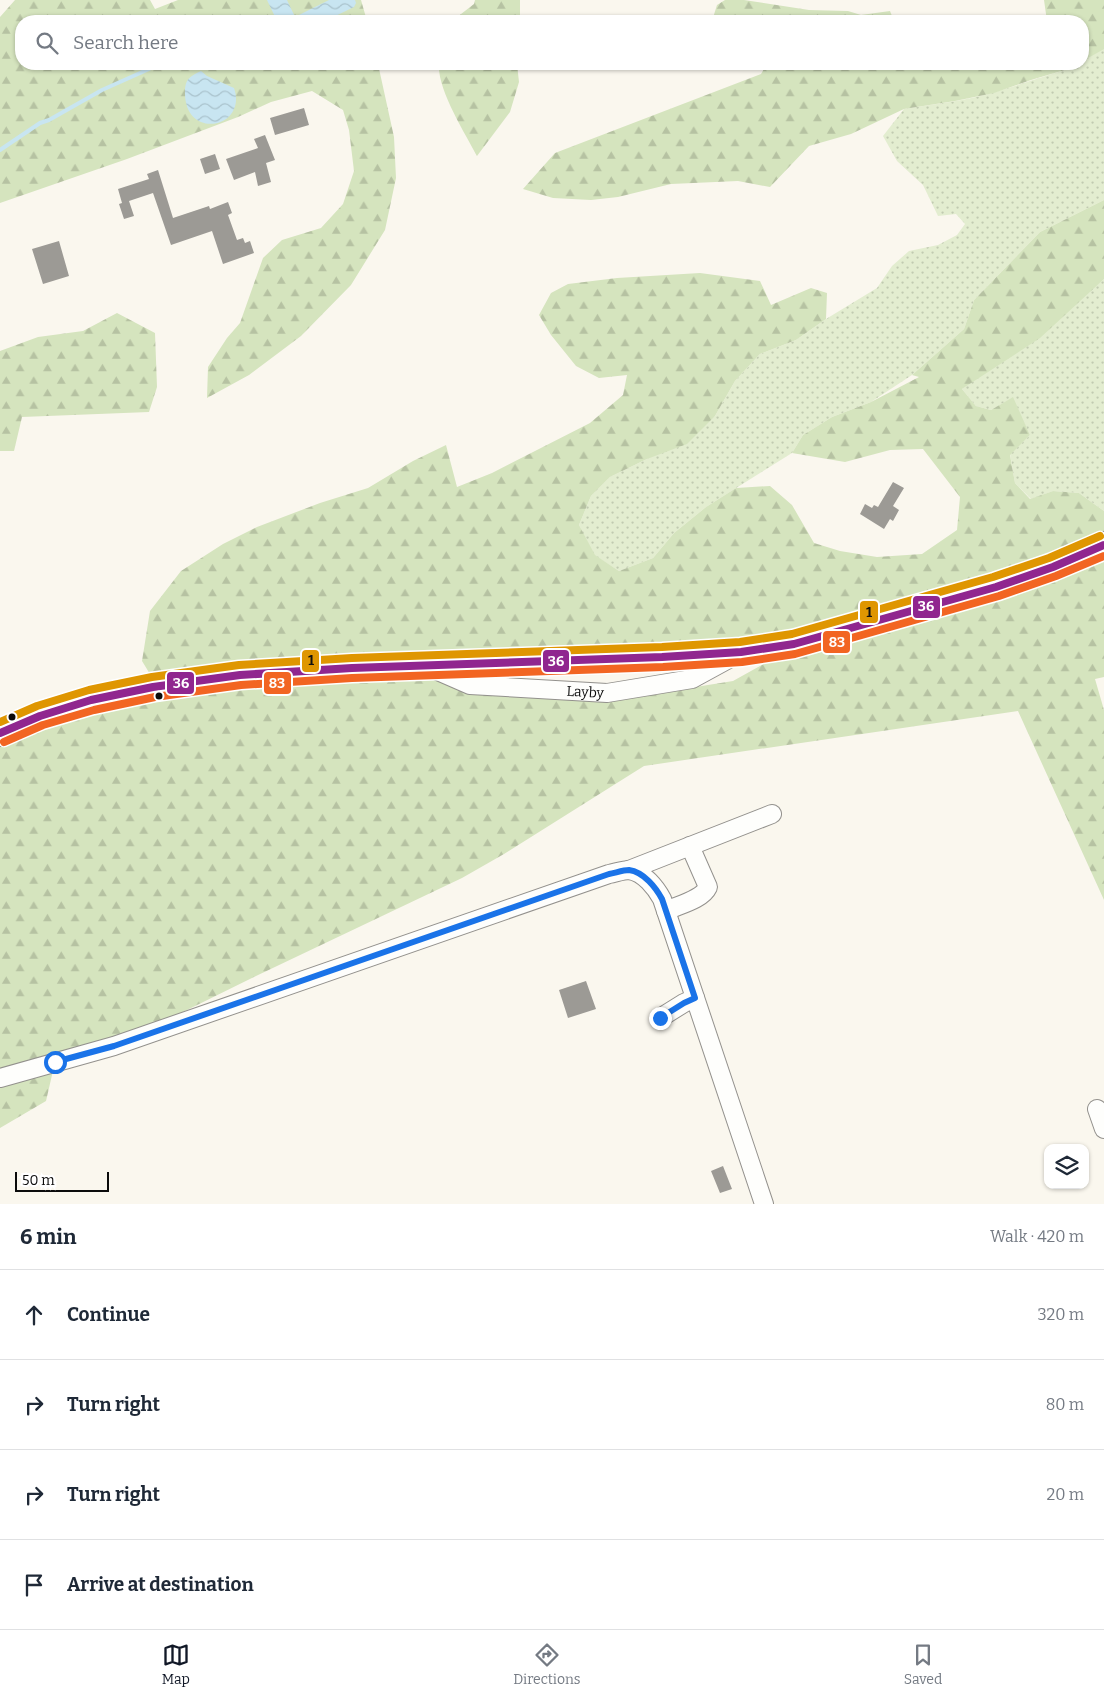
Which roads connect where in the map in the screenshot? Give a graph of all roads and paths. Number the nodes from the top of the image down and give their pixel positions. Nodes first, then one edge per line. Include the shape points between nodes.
1 (1104, 545) edge
2 (741, 652) junction
3 (424, 666) junction
4 (0, 733) edge
5 (772, 814) dead end
6 (690, 846) junction
7 (629, 870) junction
8 (666, 911) junction
9 (695, 998) junction
10 (660, 1018) dead end
11 (0, 1078) edge
12 (1097, 1109) dead end
13 (1104, 1129) edge
14 (764, 1204) edge

1 - 2 highway via 978,592 794,644
2 - 3 highway
2 - 3 lane, Layby via 692,679 607,693 470,685
3 - 4 highway via 240,675 153,687 91,700
5 - 6 lane
6 - 7 lane
6 - 8 lane via 708,887 700,896
7 - 8 lane via 647,878
7 - 11 lane via 609,874 114,1046
8 - 9 lane
9 - 10 lane
9 - 14 lane
12 - 13 lane

